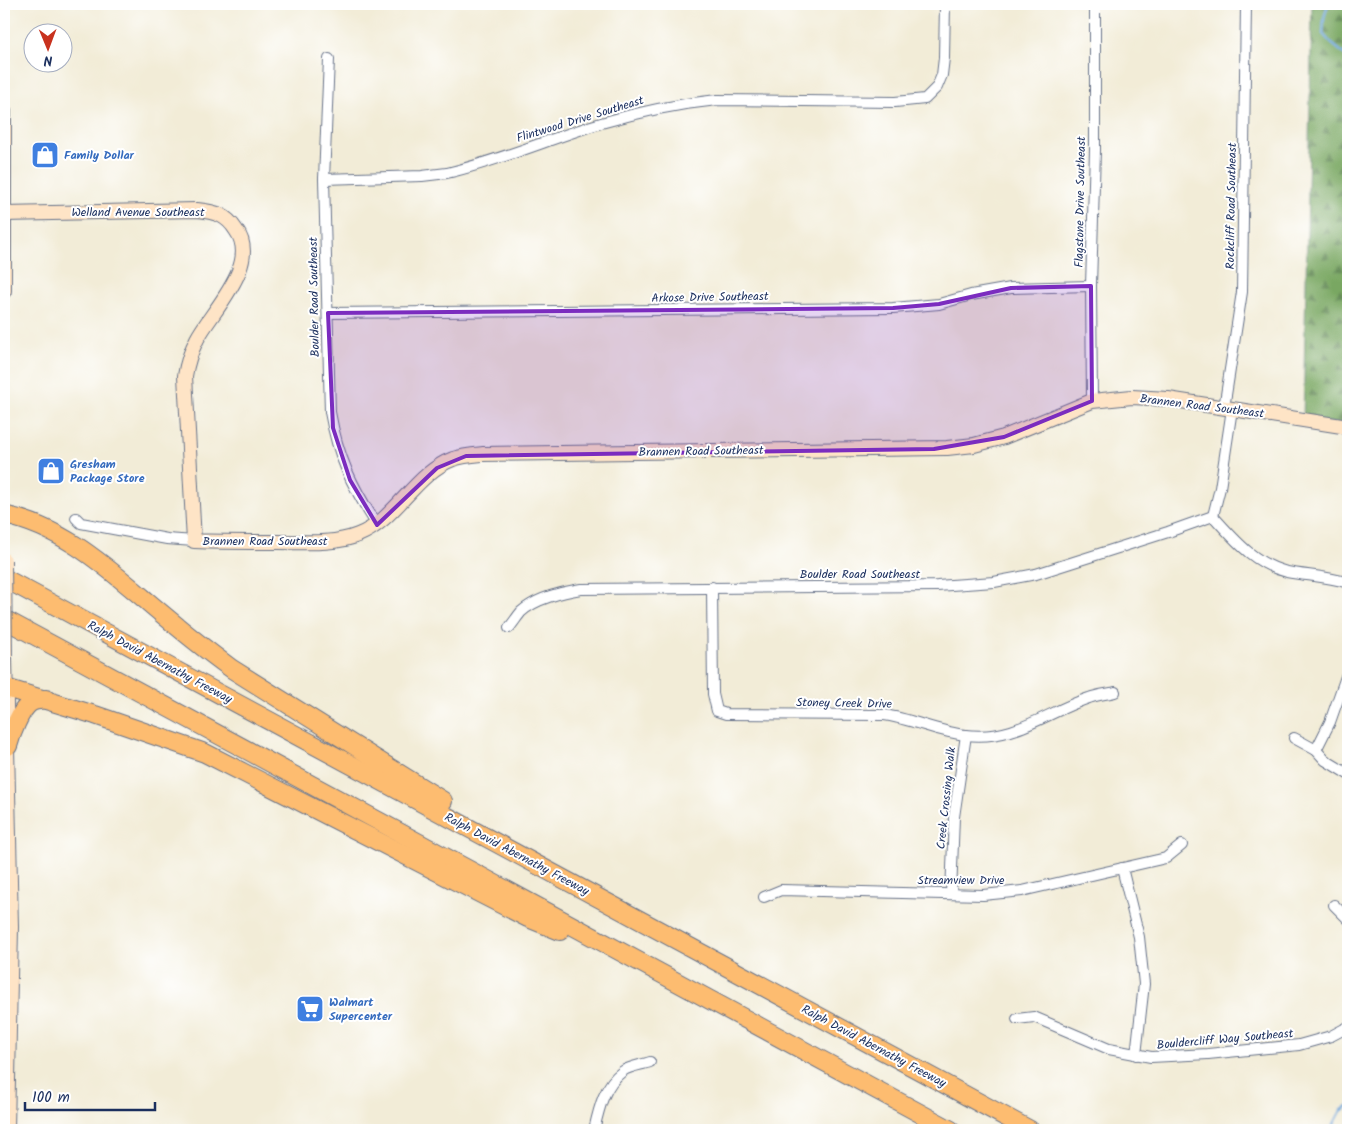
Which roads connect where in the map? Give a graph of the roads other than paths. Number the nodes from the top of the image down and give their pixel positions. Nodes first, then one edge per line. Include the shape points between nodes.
1 (945, 4) edge
2 (1095, 4) edge
3 (1246, 4) edge
4 (329, 59) dead end
5 (4, 112) edge
6 (324, 179) junction
7 (4, 214) edge
8 (1091, 286) junction
9 (4, 291) edge
10 (328, 313) junction
11 (1092, 401) junction
12 (1228, 408) junction
13 (1348, 427) edge
14 (4, 515) edge
15 (1213, 516) junction
16 (76, 518) dead end
17 (376, 524) junction
18 (194, 541) junction
19 (4, 560) edge
20 (4, 578) edge
21 (1348, 583) edge
22 (712, 587) junction
23 (4, 620) edge
24 (509, 628) dead end
25 (1348, 671) edge
26 (5, 688) edge
27 (1115, 692) dead end
28 (46, 699) junction
29 (966, 735) junction
30 (1294, 738) dead end
31 (8, 746) junction
32 (1316, 750) junction
33 (1348, 774) edge
34 (1182, 845) dead end
35 (1122, 868) junction
36 (951, 894) junction
37 (599, 897) junction
38 (764, 897) dead end
39 (1334, 905) dead end
40 (1348, 919) edge
41 (668, 978) junction
42 (1016, 1019) dead end
43 (1348, 1027) edge
44 (1136, 1055) junction
45 (650, 1062) dead end
46 (6, 1098) edge
47 (5, 1130) edge
48 (594, 1130) edge
49 (951, 1130) edge
50 (1030, 1130) edge

1 - 6 street, Flintwood Drive Southeast via 942,75 937,87 925,99 895,102 704,101 619,118 447,173
2 - 8 street, Flagstone Drive Southeast
3 - 12 street, Rockcliff Road Southeast via 1242,292
4 - 6 street, Boulder Road Southeast
5 - 7 street
6 - 10 street, Boulder Road Southeast
7 - 9 street
7 - 18 street, Welland Avenue Southeast via 197,210 216,212 238,231 243,243 242,262 235,280 197,339 184,376
8 - 10 street, Arkose Drive Southeast via 1011,288 939,304 894,308
8 - 11 street, Flagstone Drive Southeast
10 - 17 street, Boulder Road Southeast via 333,428 350,480
11 - 12 street, Brannen Road Southeast via 1150,397
11 - 17 street, Brannen Road Southeast via 1004,437 947,448 466,456 437,468
12 - 13 street, Brannen Road Southeast
12 - 15 street, Rockcliff Road Southeast via 1220,488
14 - 37 highway via 38,524 68,539 232,669
15 - 21 street via 1261,562 1286,572
15 - 22 street, Boulder Road Southeast via 1036,574 994,582 937,586
16 - 18 street, Brannen Road Southeast via 82,523
17 - 18 street, Brannen Road Southeast via 359,535 326,542
19 - 26 street, bridge
20 - 37 highway, Ralph David Abernathy Freeway
22 - 24 street, Boulder Road Southeast via 564,592 522,611
22 - 29 street, Stoney Creek Drive via 714,714 884,715
23 - 41 highway
25 - 32 street
26 - 28 highway
26 - 31 street
27 - 29 street, Stoney Creek Drive via 1089,698 1014,731
28 - 31 highway via 34,701 26,707
28 - 41 highway via 205,753 528,918
29 - 36 street, Creek Crossing Walk via 954,817
30 - 32 street
31 - 46 street via 11,927
32 - 33 street via 1325,760
34 - 35 street, Streamview Drive via 1166,858
35 - 36 street, Streamview Drive via 1022,891
35 - 44 street via 1139,937 1144,976
36 - 38 street, Streamview Drive via 781,890
37 - 50 highway, Ralph David Abernathy Freeway
39 - 40 street
41 - 49 highway
42 - 44 street, Bouldercliff Way Southeast via 1034,1017 1109,1049
43 - 44 street, Bouldercliff Way Southeast via 1331,1036 1299,1045 1171,1057
45 - 48 street via 625,1070 608,1086 599,1106
46 - 47 street

